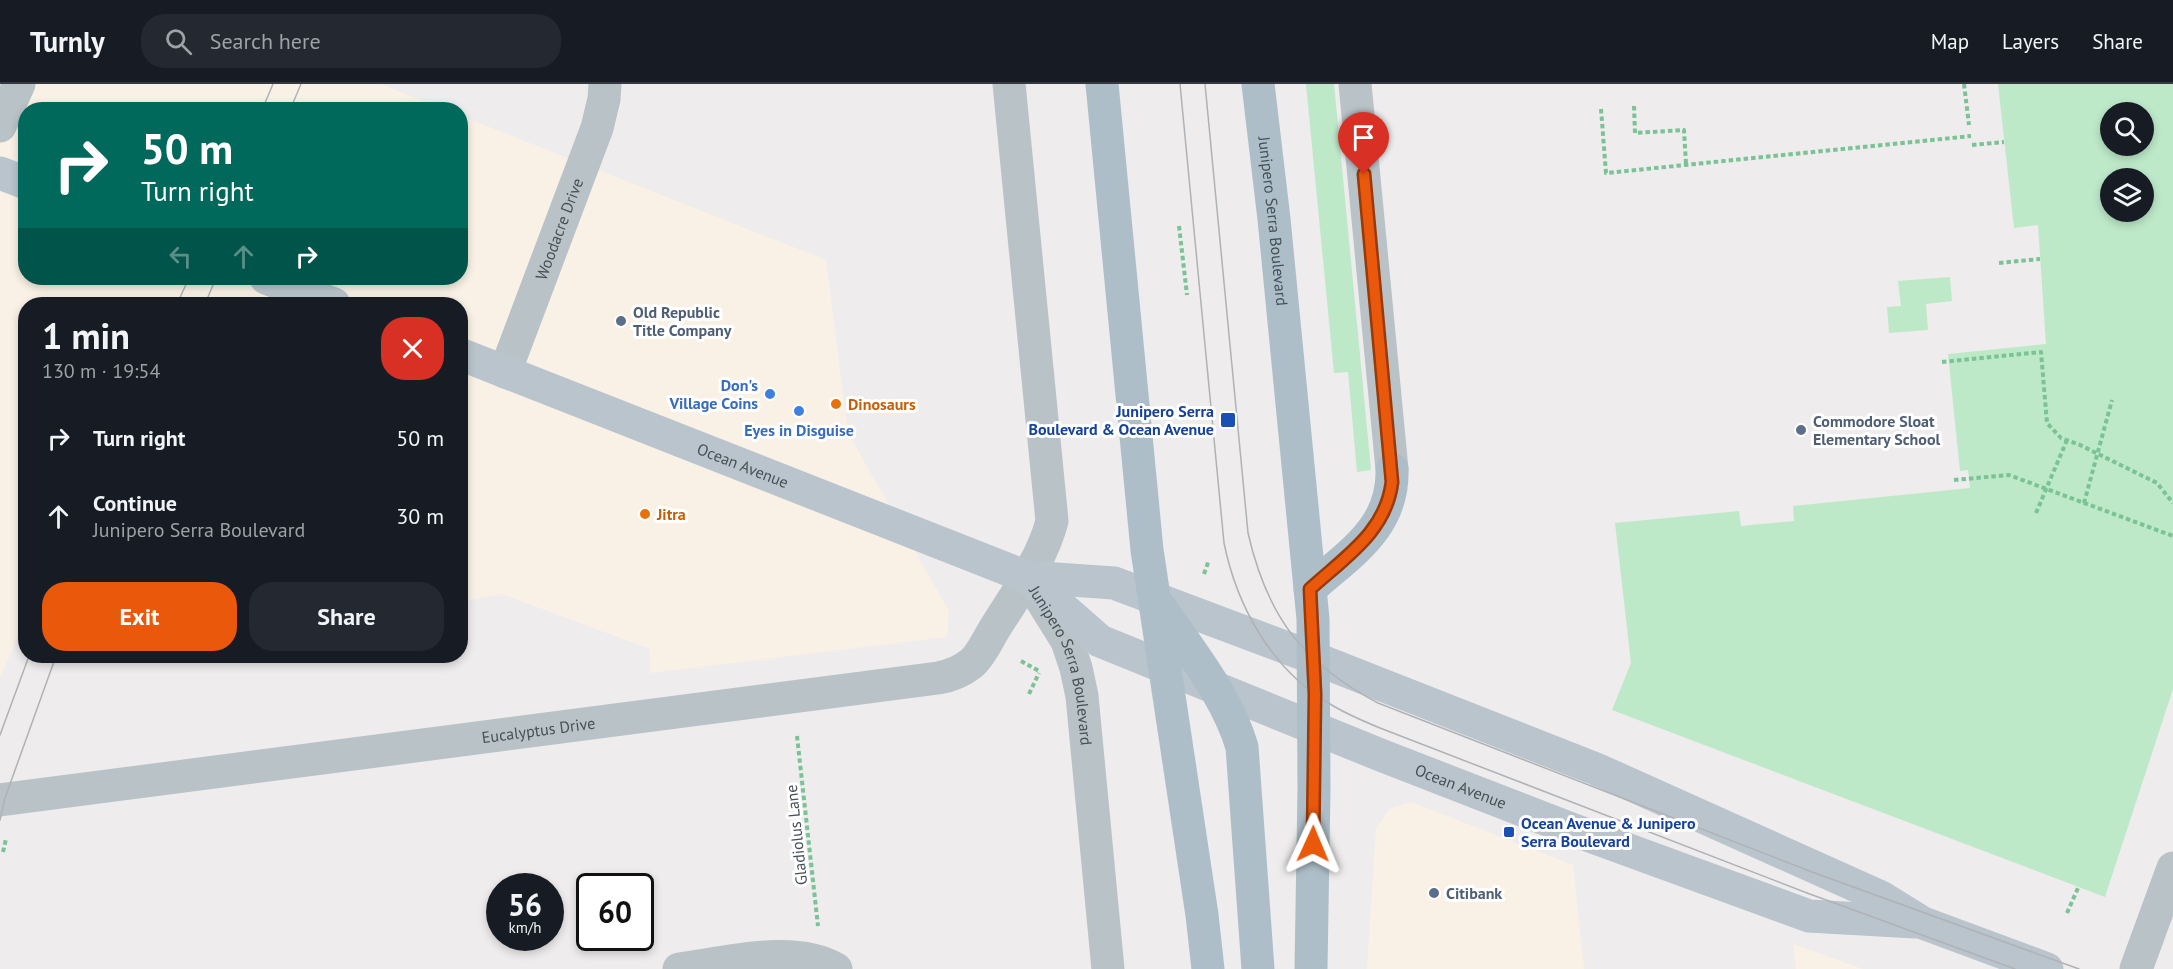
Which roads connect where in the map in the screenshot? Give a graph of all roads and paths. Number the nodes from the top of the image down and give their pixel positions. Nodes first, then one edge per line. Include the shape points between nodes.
1 (19, 84) edge
2 (605, 84) edge
3 (1009, 84) edge
4 (1102, 84) edge
5 (1258, 84) edge
6 (1355, 84) edge
7 (1964, 84) edge
8 (1634, 106) dead end
9 (1601, 109) dead end
10 (1969, 125) dead end
11 (0, 126) edge
12 (1971, 136) dead end
13 (2004, 142) dead end
14 (1972, 146) dead end
15 (1686, 164) junction
16 (0, 173) edge
17 (18, 180) edge
18 (1179, 226) dead end
19 (2040, 259) dead end
20 (1999, 263) dead end
21 (284, 285) edge
22 (1187, 295) dead end
23 (316, 297) edge
24 (468, 357) edge
25 (1942, 362) dead end
26 (505, 372) junction
27 (2112, 400) dead end
28 (2067, 440) junction
29 (2098, 454) junction
30 (1392, 469) joint
31 (1954, 480) dead end
32 (2047, 489) junction
33 (2084, 503) junction
34 (2173, 503) edge
35 (2036, 513) dead end
36 (2173, 536) edge
37 (1209, 560) dead end
38 (1204, 574) dead end
39 (1027, 577) junction
40 (1310, 589) junction
41 (1154, 598) junction
42 (1314, 658) junction
43 (1164, 666) junction
44 (1040, 672) dead end
45 (1214, 687) junction
46 (1029, 694) dead end
47 (1314, 729) junction
48 (797, 736) dead end
49 (0, 800) edge
50 (6, 839) dead end
51 (3, 852) dead end
52 (2173, 868) edge
53 (2078, 888) dead end
54 (2067, 913) dead end
55 (1923, 923) junction
56 (819, 932) dead end
57 (679, 969) edge
58 (836, 969) edge
59 (1108, 969) edge
60 (1208, 969) edge
61 (1258, 969) edge
62 (1311, 969) edge
63 (2047, 969) edge
64 (2136, 969) edge

1 - 11 street
2 - 26 street, Woodacre Drive via 591,147
3 - 39 street, Junipero Serra Boulevard via 1052,521
4 - 41 main road
5 - 40 main road, Junipero Serra Boulevard
6 - 30 street
7 - 10 path
8 - 15 path via 1635,134 1684,130
9 - 15 path via 1606,172
12 - 15 path
13 - 14 path
16 - 17 main road
18 - 22 path
19 - 20 path
21 - 23 main road
24 - 26 main road, Ocean Avenue
25 - 28 path via 2042,352 2048,423
26 - 39 main road, Ocean Avenue
27 - 29 path
28 - 29 path
28 - 32 path
29 - 33 path
29 - 34 path via 2157,483
30 - 40 main road via 1391,495 1380,522
31 - 32 path via 2009,476
32 - 33 path
32 - 35 path
33 - 36 path
37 - 38 path
39 - 41 main road, Ocean Avenue via 1114,583
39 - 43 main road, Ocean Avenue via 1100,641
39 - 49 street, Eucalyptus Drive via 977,658 947,676
39 - 59 street, Junipero Serra Boulevard via 1067,641 1082,696
40 - 42 main road, Junipero Serra Boulevard
41 - 42 main road, Ocean Avenue
41 - 43 main road
41 - 45 main road
42 - 47 main road, Junipero Serra Boulevard
42 - 55 main road, Ocean Avenue via 1649,792 1881,897
43 - 45 main road, Ocean Avenue
43 - 60 main road
44 - 46 path
45 - 47 main road, Ocean Avenue
45 - 61 main road via 1242,747
47 - 55 main road, Ocean Avenue via 1809,916
47 - 62 main road, Junipero Serra Boulevard
48 - 56 path, Gladiolus Lane
50 - 51 path
52 - 64 street
53 - 54 path
55 - 63 main road, Ocean Avenue
57 - 58 street via 800,956 823,961

